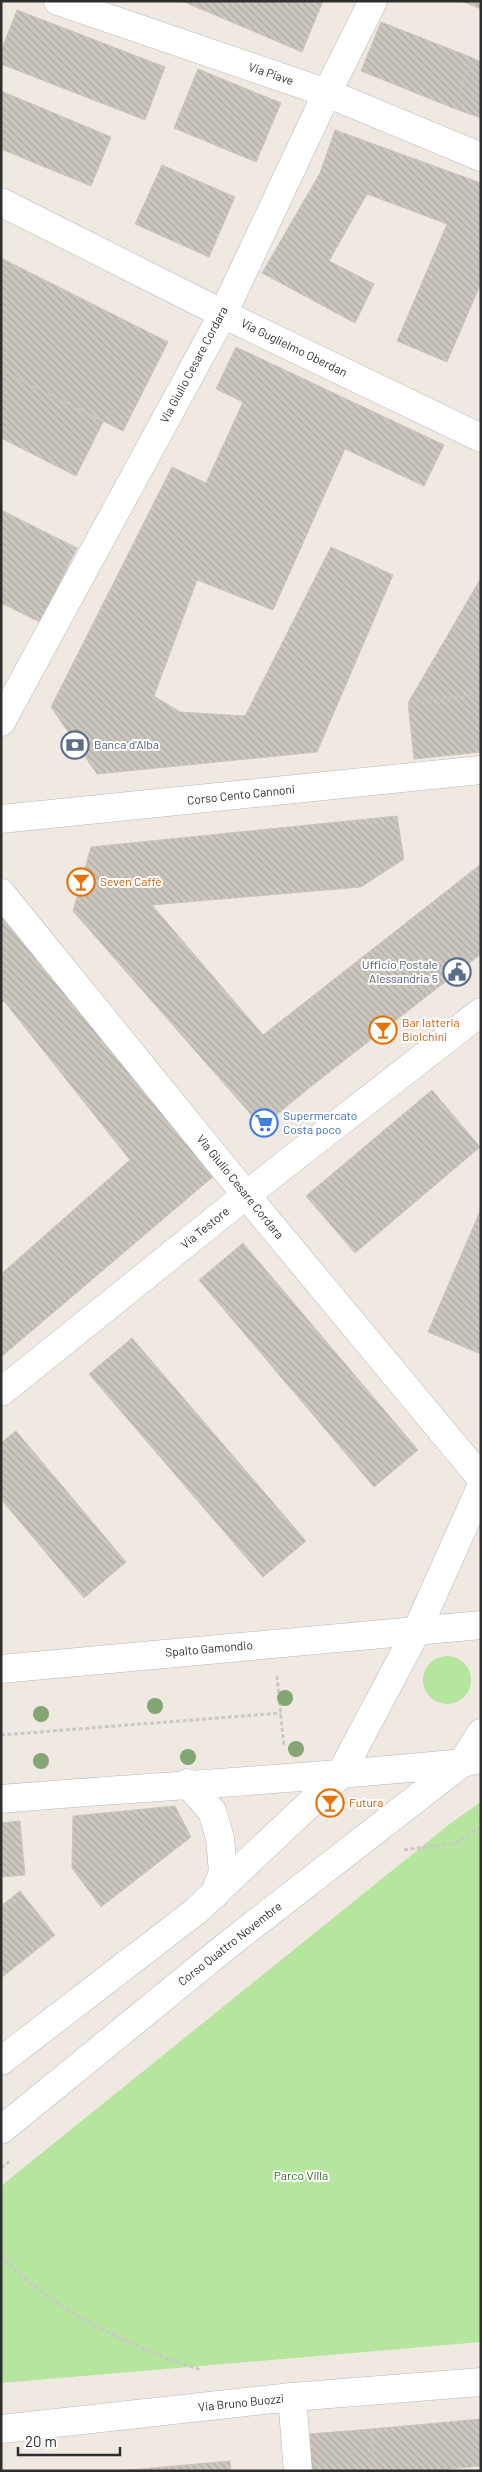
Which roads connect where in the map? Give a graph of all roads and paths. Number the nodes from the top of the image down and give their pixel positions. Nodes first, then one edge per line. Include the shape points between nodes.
1 (58, 1) edge
2 (373, 1) edge
3 (326, 93) junction
4 (481, 157) edge
5 (1, 202) edge
6 (223, 314) junction
7 (481, 438) edge
8 (1, 722) edge
9 (481, 770) edge
10 (1, 819) edge
11 (1, 893) edge
12 (481, 1012) edge
13 (246, 1195) junction
14 (1, 1392) edge
15 (481, 1478) edge
16 (481, 1487) edge
17 (481, 1625) edge
18 (417, 1630) junction
19 (1, 1669) edge
20 (281, 1713) dead end
21 (481, 1733) edge
22 (1, 1735) edge
23 (471, 1761) edge
24 (340, 1776) junction
25 (187, 1784) junction
26 (1, 1799) edge
27 (481, 1828) edge
28 (398, 1855) dead end
29 (214, 1895) junction
30 (1, 2061) edge
31 (1, 2130) edge
32 (1, 2255) edge
33 (201, 2370) dead end
34 (481, 2382) edge
35 (292, 2398) junction
36 (1, 2429) edge
37 (298, 2471) edge

1 - 3 street, Via Piave
2 - 3 street, Via Giulio Cesare Cordara
3 - 4 street, Via Piave
3 - 6 street, Via Giulio Cesare Cordara
5 - 6 street, Via Guglielmo Oberdan
6 - 7 street, Via Guglielmo Oberdan
6 - 8 street, Via Giulio Cesare Cordara
9 - 10 street, Corso Cento Cannoni
11 - 13 street, Via Giulio Cesare Cordara
12 - 13 street, Via Testore
13 - 14 street, Via Testore
13 - 15 street, Via Giulio Cesare Cordara
16 - 18 street
17 - 18 street, Spalto Gamondio
18 - 19 street, Spalto Gamondio
18 - 24 street
20 - 22 path
21 - 23 street
23 - 24 street
23 - 31 street, Corso Quattro Novembre via 229,1944
24 - 25 street
24 - 29 street
25 - 26 street
25 - 29 street via 212,1811 220,1838 223,1872
27 - 28 path via 455,1843 406,1849
29 - 30 street
32 - 33 path via 14,2270 76,2316 173,2361
34 - 35 street, Via Bruno Buozzi
35 - 36 street, Via Bruno Buozzi
35 - 37 street

